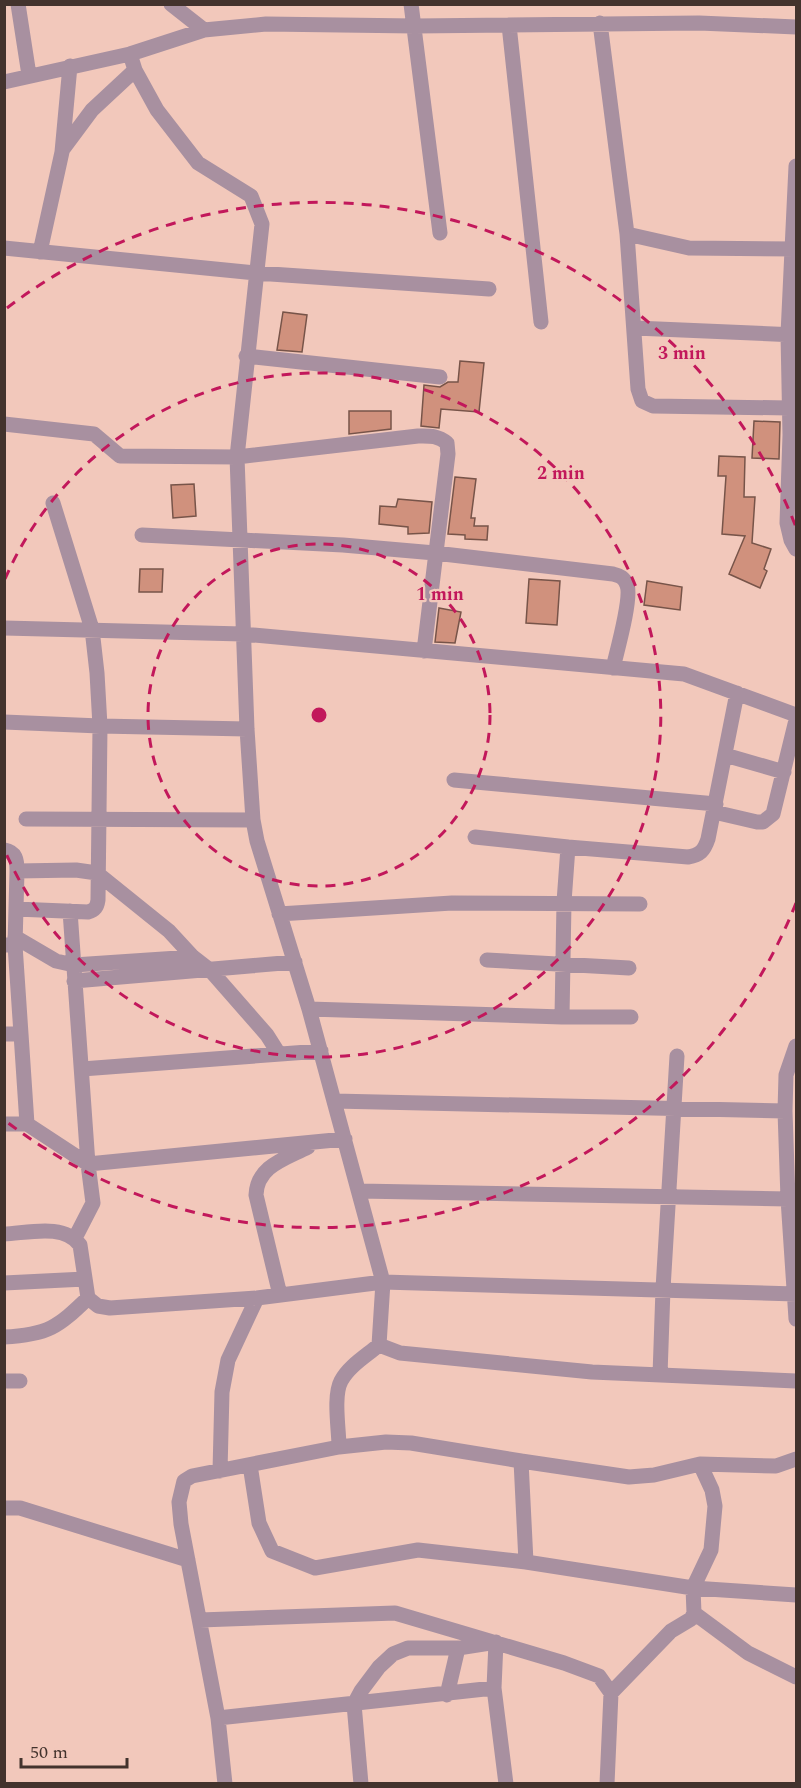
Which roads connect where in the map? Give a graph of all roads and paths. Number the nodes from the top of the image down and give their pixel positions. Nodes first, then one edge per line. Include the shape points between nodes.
1 (18, 4) edge
2 (171, 4) edge
3 (411, 4) edge
4 (600, 23) junction
5 (509, 25) junction
6 (415, 26) junction
7 (796, 27) edge
8 (204, 30) junction
9 (130, 54) junction
10 (70, 66) junction
11 (135, 70) junction
12 (29, 75) junction
13 (4, 82) edge
14 (62, 152) junction
15 (796, 166) edge
16 (440, 233) dead end
17 (627, 234) junction
18 (4, 248) edge
19 (794, 249) edge
20 (40, 252) junction
21 (256, 273) junction
22 (489, 289) dead end
23 (542, 322) dead end
24 (635, 328) junction
25 (792, 335) edge
26 (246, 356) junction
27 (440, 376) dead end
28 (789, 408) junction
29 (4, 424) edge
30 (793, 435) edge
31 (237, 457) junction
32 (52, 503) dead end
33 (792, 523) edge
34 (142, 535) dead end
35 (240, 540) junction
36 (796, 549) edge
37 (435, 553) junction
38 (4, 628) edge
39 (92, 629) junction
40 (243, 634) junction
41 (424, 651) junction
42 (614, 668) junction
43 (737, 693) junction
44 (796, 715) edge
45 (796, 720) edge
46 (4, 722) edge
47 (100, 726) junction
48 (247, 729) junction
49 (725, 756) junction
50 (784, 772) junction
51 (454, 780) dead end
52 (715, 808) junction
53 (26, 819) dead end
54 (98, 820) junction
55 (253, 820) junction
56 (475, 837) dead end
57 (568, 847) junction
58 (4, 850) edge
59 (17, 871) junction
60 (97, 873) junction
61 (564, 902) junction
62 (640, 904) dead end
63 (16, 909) junction
64 (70, 911) junction
65 (279, 914) junction
66 (12, 942) edge
67 (193, 957) junction
68 (487, 960) dead end
69 (295, 962) junction
70 (562, 964) junction
71 (74, 965) junction
72 (629, 968) dead end
73 (212, 970) junction
74 (74, 981) junction
75 (309, 1009) junction
76 (562, 1017) junction
77 (631, 1017) dead end
78 (4, 1034) edge
79 (21, 1034) junction
80 (796, 1046) edge
81 (321, 1051) junction
82 (279, 1054) junction
83 (677, 1056) dead end
84 (82, 1069) junction
85 (791, 1076) edge
86 (334, 1101) junction
87 (674, 1107) junction
88 (785, 1111) junction
89 (4, 1124) edge
90 (27, 1124) junction
91 (345, 1139) junction
92 (316, 1143) junction
93 (88, 1164) junction
94 (359, 1191) junction
95 (668, 1198) junction
96 (788, 1200) junction
97 (4, 1234) edge
98 (75, 1238) junction
99 (85, 1279) junction
100 (383, 1282) junction
101 (4, 1283) edge
102 (663, 1289) junction
103 (795, 1294) edge
104 (279, 1295) junction
105 (88, 1298) junction
106 (257, 1298) junction
107 (796, 1320) edge
108 (4, 1337) edge
109 (379, 1345) junction
110 (660, 1375) junction
111 (796, 1381) edge
112 (4, 1382) edge
113 (20, 1382) dead end
114 (339, 1448) junction
115 (796, 1459) edge
116 (521, 1461) junction
117 (700, 1464) junction
118 (250, 1466) junction
119 (220, 1472) junction
120 (4, 1508) edge
121 (188, 1560) junction
122 (526, 1562) junction
123 (693, 1588) junction
124 (796, 1594) edge
125 (694, 1613) junction
126 (200, 1620) junction
127 (496, 1642) junction
128 (458, 1648) junction
129 (796, 1677) edge
130 (494, 1688) junction
131 (611, 1693) junction
132 (447, 1695) junction
133 (354, 1704) junction
134 (218, 1718) junction
135 (225, 1784) edge
136 (361, 1784) edge
137 (506, 1784) edge
138 (607, 1784) edge

1 - 12 street
2 - 8 street
3 - 6 street
4 - 5 street
4 - 7 street
4 - 17 street
5 - 6 street
5 - 23 street
6 - 8 street via 266,24
6 - 16 street
8 - 9 street
9 - 10 street
9 - 11 street
10 - 12 street
10 - 14 street
11 - 14 street via 92,111
11 - 21 street via 157,111 198,163 251,196 262,224
12 - 13 street
14 - 20 street
15 - 19 street
17 - 19 street via 689,248
17 - 24 street
18 - 20 street
19 - 25 street
20 - 21 street
21 - 22 street
21 - 26 street
24 - 25 street
24 - 28 street via 638,389 646,405
25 - 28 street
26 - 27 street
26 - 31 street
28 - 30 street
29 - 31 street via 94,434 120,456
30 - 33 street
31 - 35 street
31 - 37 street via 418,436 441,439 447,443 448,454
32 - 39 street
33 - 36 street via 791,540
34 - 35 street
35 - 37 street
35 - 40 street
37 - 41 street
37 - 42 street via 622,577 629,597
38 - 39 street
39 - 40 street
39 - 47 street
40 - 41 street
40 - 48 street
41 - 42 street
42 - 43 street via 684,674
43 - 44 street
43 - 49 street
45 - 50 street
46 - 47 street
47 - 48 street
47 - 54 street
48 - 55 street
49 - 50 street
49 - 52 street
50 - 52 street via 773,814 768,819 757,822
51 - 52 street
52 - 57 street via 708,839 698,855
53 - 54 street
54 - 55 street
54 - 60 street
55 - 65 street
56 - 57 street
57 - 61 street
58 - 59 street via 17,859
59 - 60 street
59 - 63 street
60 - 64 street via 97,906 88,912
60 - 67 street via 169,931
61 - 62 street
61 - 65 street via 452,903
61 - 70 street
63 - 64 street
63 - 66 street
64 - 71 street
65 - 69 street
66 - 71 street
66 - 79 street
67 - 71 street
67 - 73 street
68 - 70 street
69 - 73 street
69 - 75 street
70 - 72 street
70 - 76 street
71 - 74 street
73 - 74 street
73 - 82 street
74 - 84 street
75 - 76 street
75 - 81 street
76 - 77 street
78 - 79 street
79 - 90 street
80 - 85 street
81 - 82 street
81 - 86 street
82 - 84 street
83 - 87 street
84 - 93 street
85 - 88 street
86 - 87 street
86 - 91 street
87 - 88 street
87 - 95 street
88 - 96 street
89 - 90 street
90 - 93 street
91 - 92 street
91 - 94 street
92 - 93 street
92 - 104 street via 271,1166 256,1183
93 - 98 street via 93,1203
94 - 95 street
94 - 100 street
95 - 96 street
95 - 102 street
96 - 103 street
97 - 98 street via 57,1232
98 - 99 street via 80,1245
99 - 101 street
99 - 105 street
100 - 102 street
100 - 104 street
100 - 109 street
102 - 103 street
102 - 110 street
103 - 107 street
104 - 106 street
105 - 106 street via 98,1306 110,1308
105 - 108 street via 63,1323 28,1336
106 - 119 street via 228,1360 222,1392
109 - 110 street via 400,1353
109 - 114 street via 341,1382 337,1394
110 - 111 street
112 - 113 street
114 - 116 street via 411,1443
114 - 118 street
115 - 117 street via 776,1466
116 - 117 street via 629,1477
116 - 122 street
117 - 123 street via 715,1506 711,1550
118 - 119 street
118 - 122 street via 259,1523 272,1551 315,1568 418,1550
119 - 121 street via 184,1480 179,1502
120 - 121 street via 20,1508
121 - 126 street
122 - 123 street
123 - 124 street
123 - 125 street
125 - 129 street via 748,1653
125 - 131 street
126 - 127 street via 395,1613
126 - 134 street
127 - 128 street
127 - 130 street
127 - 131 street via 599,1676
128 - 132 street
128 - 133 street via 408,1648 393,1654 379,1667
130 - 132 street
130 - 137 street
131 - 138 street
132 - 133 street
133 - 134 street
133 - 136 street
134 - 135 street

